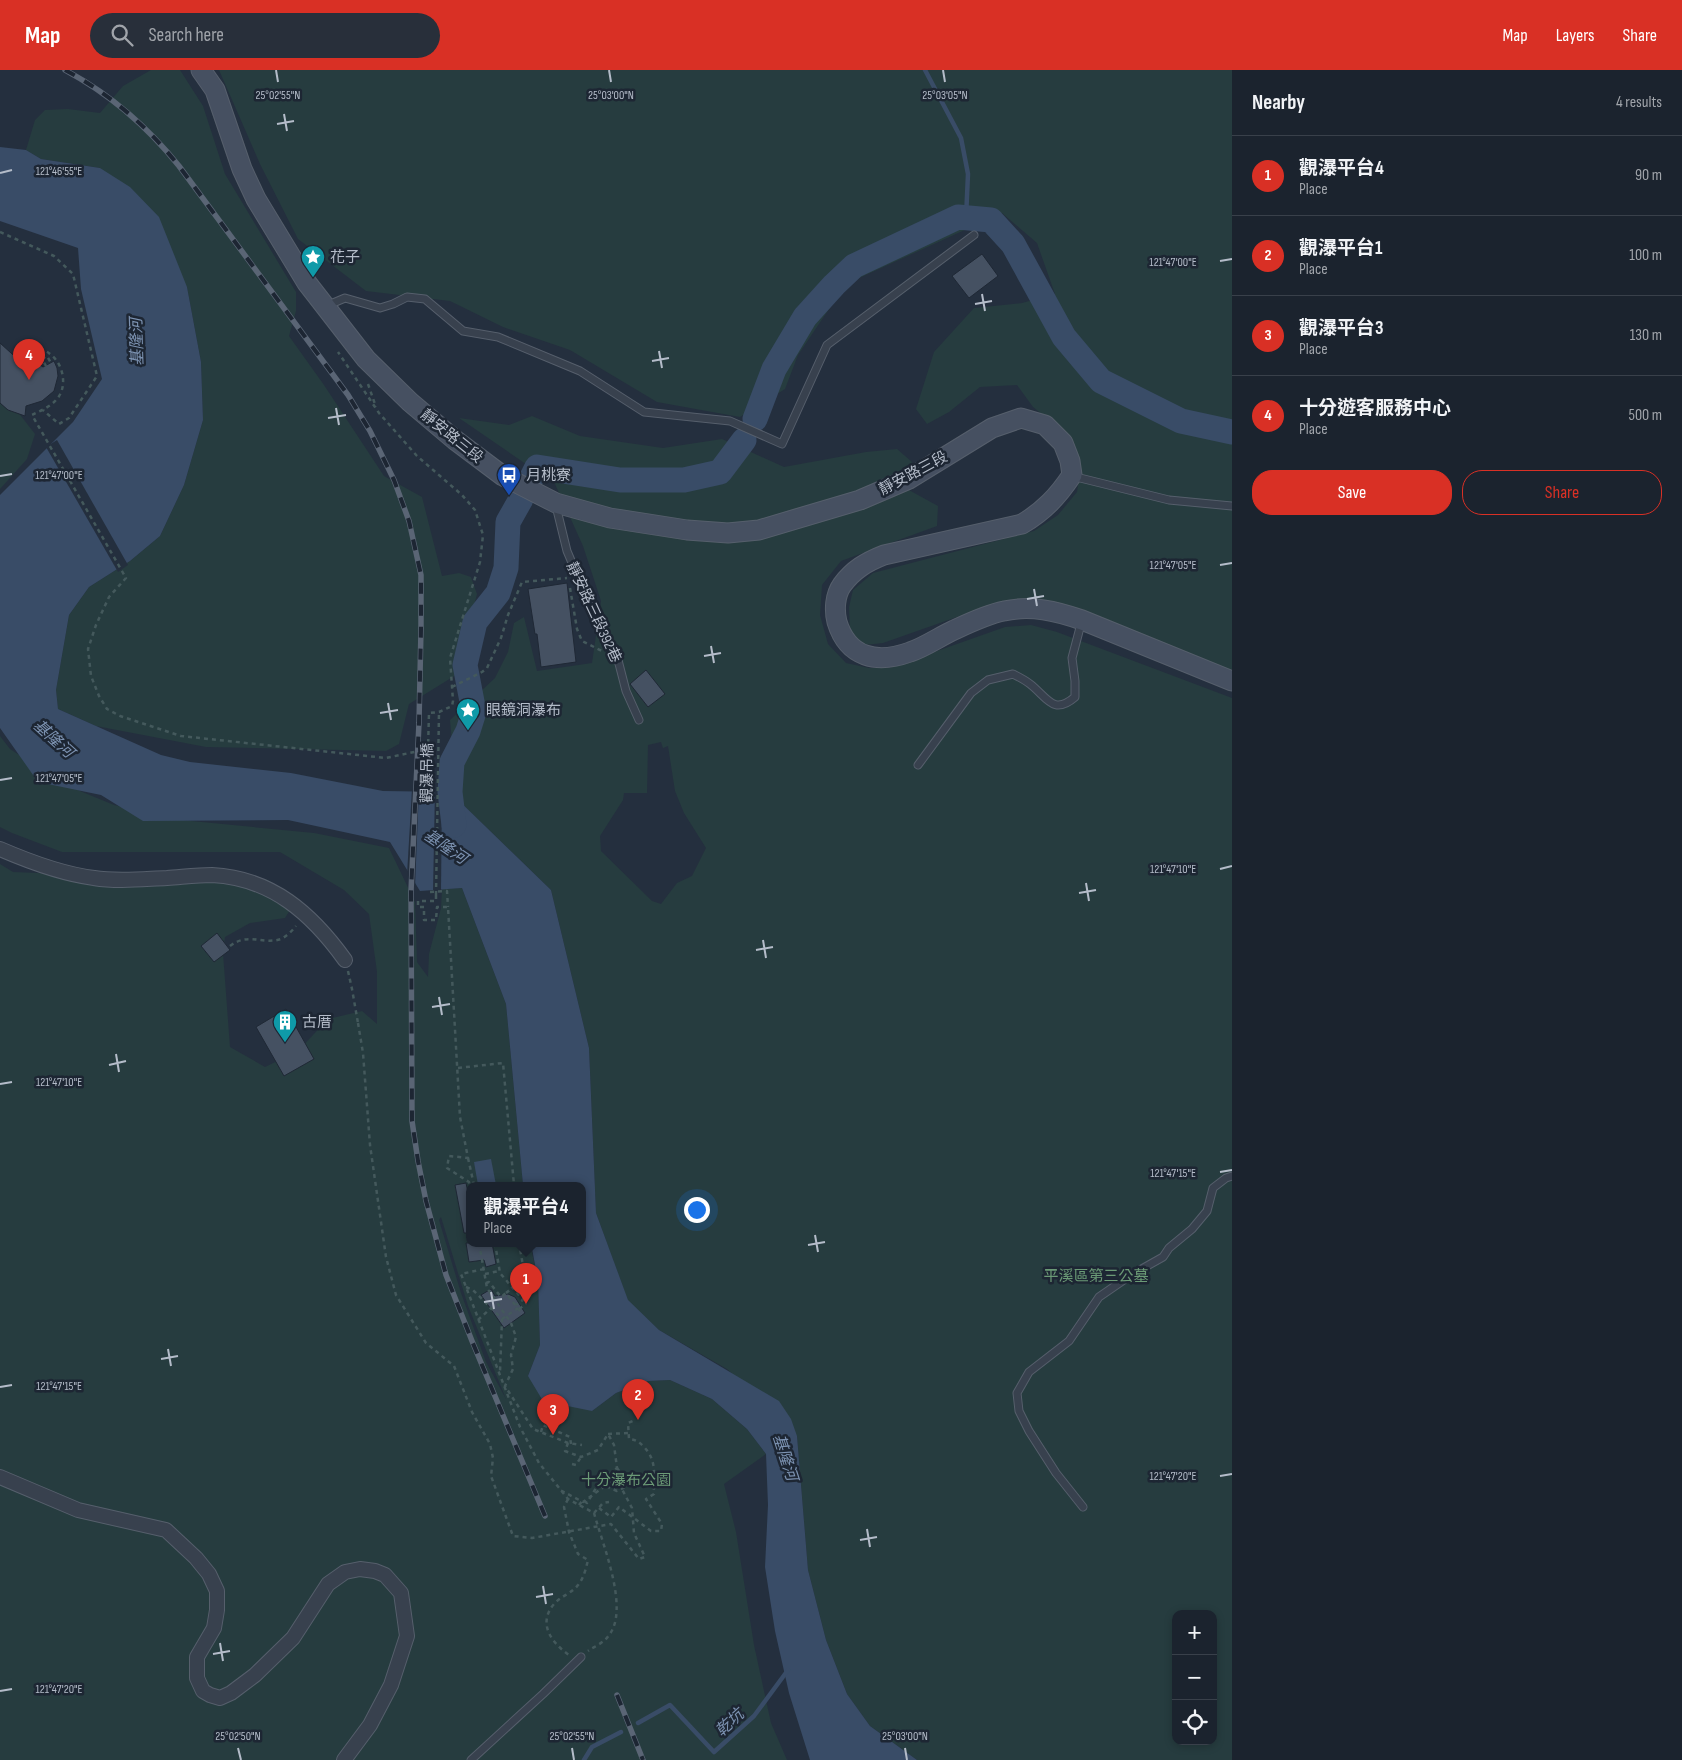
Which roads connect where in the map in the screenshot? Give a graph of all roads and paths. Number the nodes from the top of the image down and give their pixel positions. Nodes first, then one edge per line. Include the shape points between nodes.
1 (201, 70) edge
2 (0, 232) edge
3 (974, 235) dead end
4 (325, 306) junction
5 (32, 346) dead end
6 (337, 350) dead end
7 (51, 363) dead end
8 (46, 366) dead end
9 (43, 410) junction
10 (1072, 476) junction
11 (556, 503) junction
12 (1232, 506) edge
13 (568, 578) dead end
14 (570, 586) dead end
15 (1082, 620) junction
16 (618, 660) junction
17 (1232, 681) edge
18 (452, 687) junction
19 (439, 712) junction
20 (639, 720) dead end
21 (918, 765) dead end
22 (0, 849) edge
23 (430, 892) dead end
24 (448, 907) junction
25 (306, 916) junction
26 (230, 946) dead end
27 (345, 960) joint
28 (457, 1068) junction
29 (468, 1158) junction
30 (1232, 1176) edge
31 (469, 1182) edge
32 (473, 1182) edge
33 (514, 1182) edge
34 (480, 1247) edge
35 (496, 1247) edge
36 (520, 1247) edge
37 (484, 1269) junction
38 (499, 1270) junction
39 (485, 1274) junction
40 (486, 1283) junction
41 (466, 1287) junction
42 (513, 1287) junction
43 (506, 1294) junction
44 (526, 1304) dead end
45 (516, 1306) junction
46 (491, 1308) junction
47 (520, 1310) junction
48 (506, 1315) junction
49 (502, 1319) junction
50 (478, 1320) junction
51 (500, 1374) junction
52 (634, 1420) dead end
53 (541, 1432) junction
54 (629, 1433) junction
55 (608, 1434) junction
56 (570, 1443) junction
57 (582, 1445) dead end
58 (580, 1457) junction
59 (572, 1464) dead end
60 (617, 1468) junction
61 (0, 1477) edge
62 (600, 1483) junction
63 (654, 1484) junction
64 (629, 1485) junction
65 (560, 1490) junction
66 (568, 1499) junction
67 (609, 1502) dead end
68 (579, 1505) junction
69 (1083, 1507) dead end
70 (599, 1508) junction
71 (594, 1513) junction
72 (569, 1532) junction
73 (581, 1657) junction
74 (344, 1760) edge
75 (471, 1760) edge

1 - 4 main road, 靜安路三段 via 215,90 242,169 256,199 307,283
2 - 9 path via 54,256 73,274 97,376 69,418 59,424
3 - 4 lane via 827,345 782,444 730,421 644,412 580,371 498,337 463,331 425,298 408,298 380,308 345,298
4 - 11 main road, 靜安路三段 via 366,358 410,402 503,476
5 - 9 path via 50,353 59,363 64,380 57,400
6 - 18 path via 379,413 417,456 475,510 482,536 480,562 450,658
7 - 8 path via 47,356 42,359
9 - 19 path via 32,415 126,578 109,598 88,649 91,676 107,709 181,736 386,758 428,749 429,713
10 - 11 main road, 靜安路三段 via 1063,443 1045,425 1021,418 992,428 909,479 860,500 759,530 728,533 687,530 610,518
10 - 12 lane via 1169,500
10 - 15 main road via 1052,502 1022,524 884,555 865,563 838,591 836,619 842,635 853,648 865,656 881,658 909,652 955,629 1003,611 1029,607
11 - 16 lane, 靜安路三段392巷 via 566,552
13 - 18 path via 522,582 487,668
14 - 16 path via 582,641
15 - 17 main road
15 - 21 lane via 1072,658 1075,697 1058,706 1047,702 1029,682 1013,674 988,680 971,693
16 - 20 lane, 靜安路三段392巷 via 626,692
18 - 19 path via 452,706
19 - 24 path, 觀瀑吊橋, bridge via 436,901 418,901 418,907 424,907 424,920 436,920 437,907
22 - 25 street via 56,870 95,878 126,880 212,875 239,878 269,888
23 - 24 path via 447,891
24 - 28 path
25 - 26 path via 280,939 244,939
25 - 27 street
27 - 72 path, bridge via 363,1053 370,1145 386,1257 396,1296 426,1343 454,1366 472,1412 490,1444 493,1458 491,1476 513,1536 532,1538
28 - 29 path via 460,1117
28 - 33 path via 503,1063
29 - 31 path via 449,1156 447,1168
29 - 32 path
30 - 69 lane via 1213,1188 1207,1211 1163,1257 1099,1297 1069,1341 1030,1372 1017,1393 1019,1411 1029,1431
34 - 37 path
35 - 38 path
36 - 42 path via 525,1278
37 - 39 path
37 - 41 path via 461,1274
38 - 39 path
38 - 42 path
39 - 40 path
40 - 43 path via 489,1282 501,1297
40 - 48 path
41 - 46 path
41 - 50 path
42 - 43 path
42 - 45 path via 523,1300
43 - 45 path
44 - 47 path
45 - 47 path
46 - 49 path
46 - 50 path
47 - 48 path via 517,1307
47 - 49 path via 518,1308
48 - 53 path via 516,1337 511,1355 513,1369 505,1386 534,1428
49 - 51 path
50 - 51 path
51 - 65 path via 520,1427 539,1463
52 - 54 path via 628,1423
53 - 56 path
53 - 56 path via 543,1425 570,1437
54 - 55 path
54 - 63 path via 629,1439 636,1440 650,1453 654,1464
55 - 58 path via 598,1450
55 - 60 path via 614,1445
56 - 57 path
56 - 58 path via 565,1451
58 - 59 path via 576,1465
60 - 62 path
60 - 64 path
61 - 74 street via 78,1510 166,1530 196,1558 218,1591 214,1628 197,1657 197,1678 203,1691 210,1696 220,1698 231,1693 255,1675 293,1638 328,1584 339,1576 360,1569 385,1575 401,1593 407,1636 392,1685 370,1725
62 - 64 path via 617,1491
62 - 68 path via 587,1503 583,1500
63 - 64 path
63 - 70 path via 654,1494 646,1500 662,1524 661,1531 652,1532 619,1507 611,1516
65 - 66 path
65 - 72 path, bridge via 583,1502 616,1478 632,1508 634,1533 645,1557 639,1559 611,1524
66 - 68 path
66 - 72 path via 564,1507
67 - 70 path
68 - 71 path
70 - 71 path
71 - 73 path via 617,1595 616,1624 604,1641
72 - 73 path via 578,1554 588,1560 580,1583 554,1604 546,1623 552,1641 561,1650 570,1656
73 - 75 lane

